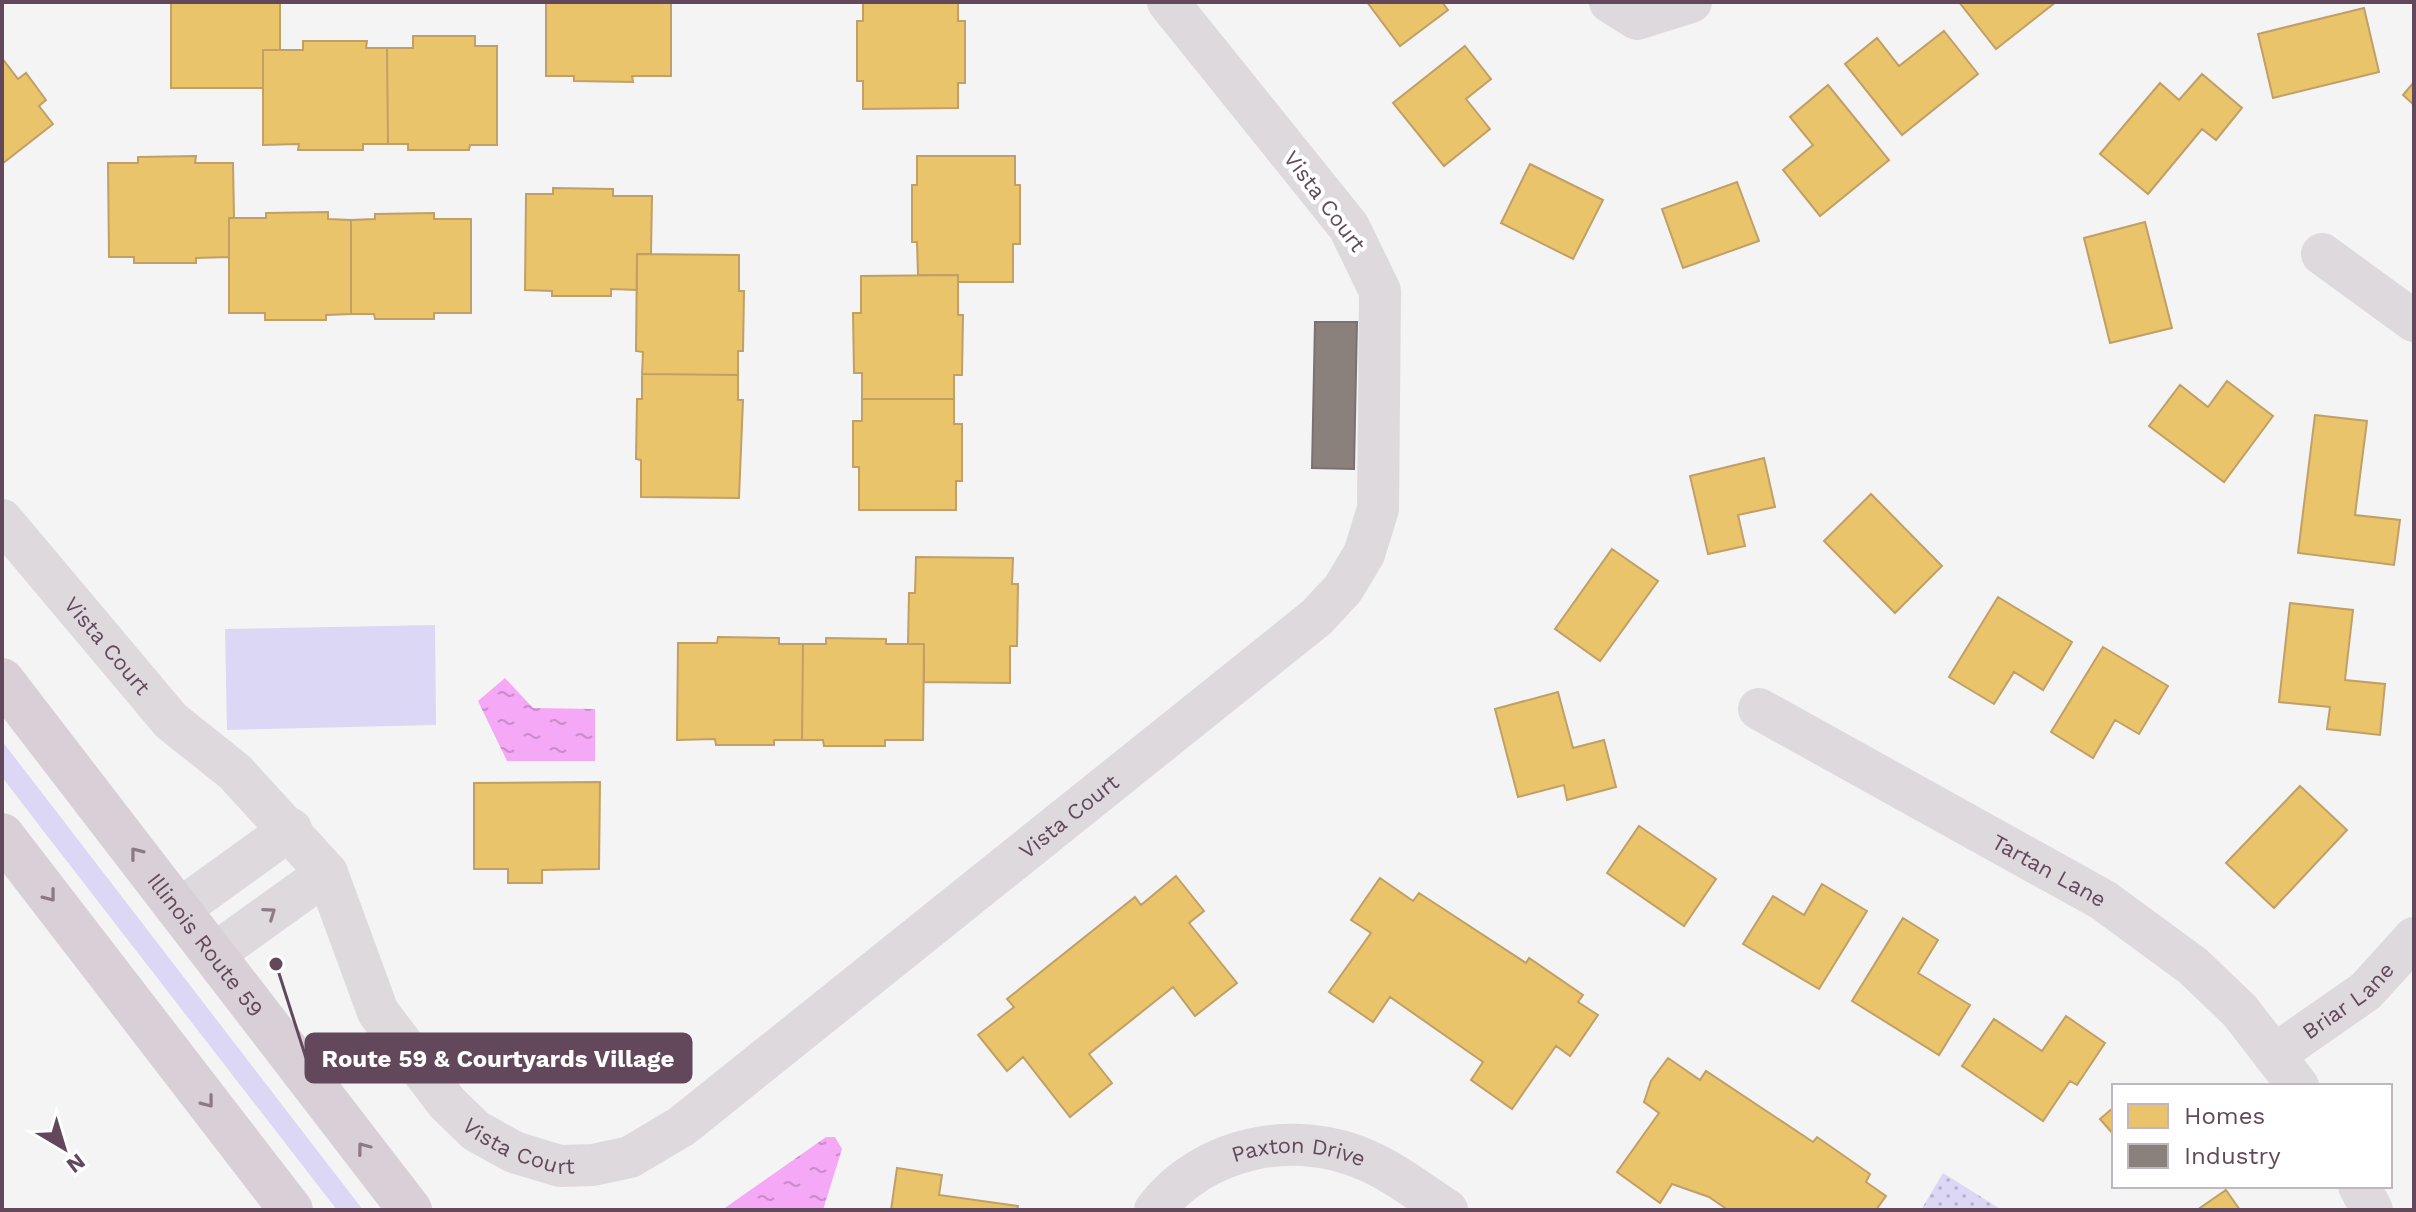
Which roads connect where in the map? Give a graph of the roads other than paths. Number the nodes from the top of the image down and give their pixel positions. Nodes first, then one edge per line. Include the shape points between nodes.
1 (1168, 2) edge
2 (1610, 2) edge
3 (1691, 2) edge
4 (2322, 254) dead end
5 (2414, 321) edge
6 (2, 520) edge
7 (2, 680) edge
8 (1759, 709) dead end
9 (291, 829) junction
10 (2, 835) edge
11 (327, 873) junction
12 (180, 909) junction
13 (2414, 938) edge
14 (214, 954) junction
15 (2286, 1071) edge
16 (2360, 1188) edge
17 (291, 1210) edge
18 (410, 1210) edge
19 (1155, 1210) edge
20 (1447, 1210) edge
21 (2372, 1210) edge

1 - 11 street, Vista Court via 1349,227 1380,291 1378,509 1364,554 1343,589 1317,617 682,1126 630,1157 560,1166 514,1152 466,1122 378,1012
2 - 3 street via 1637,19
4 - 5 street
6 - 9 street, Vista Court via 171,721 235,772
12 -> 7 main road, Illinois Route 59
8 - 15 street, Tartan Lane via 2142,926 2240,1011
9 - 11 street, Vista Court
9 - 12 street
10 -> 17 main road
14 -> 11 street
12 - 14 main road, Illinois Route 59
13 - 15 street, Briar Lane
18 -> 14 main road, Illinois Route 59
16 - 21 street
19 - 20 street, Paxton Drive via 1198,1171 1232,1154 1306,1143 1369,1161

